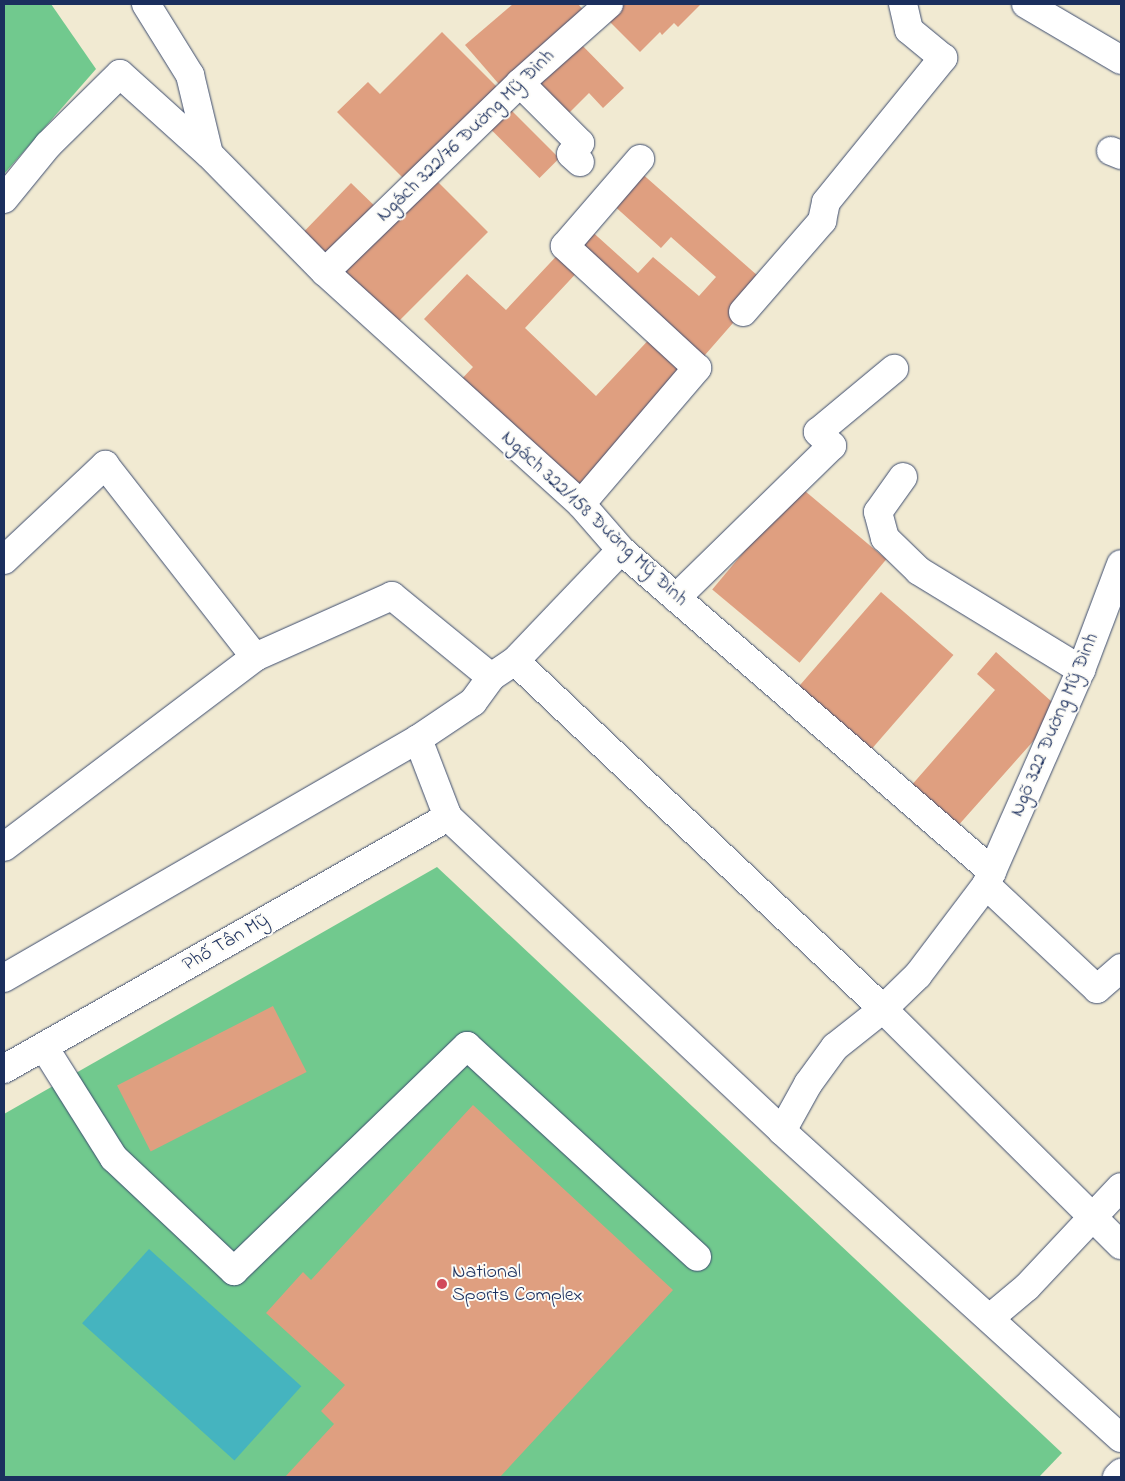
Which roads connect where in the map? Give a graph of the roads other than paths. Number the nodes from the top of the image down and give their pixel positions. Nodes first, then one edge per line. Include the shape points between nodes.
1 (146, 4) edge
2 (902, 4) edge
3 (1026, 4) edge
4 (595, 8) edge
5 (1121, 60) edge
6 (520, 83) junction
7 (209, 154) junction
8 (640, 159) dead end
9 (580, 162) dead end
10 (4, 199) edge
11 (326, 272) junction
12 (743, 312) dead end
13 (894, 369) dead end
14 (902, 477) dead end
15 (581, 504) junction
16 (621, 550) junction
17 (4, 560) edge
18 (1121, 564) edge
19 (676, 598) junction
20 (255, 657) junction
21 (515, 661) junction
22 (1081, 670) junction
23 (491, 677) junction
24 (418, 739) junction
25 (448, 816) junction
26 (4, 847) edge
27 (989, 878) junction
28 (1121, 968) edge
29 (4, 978) edge
30 (883, 1009) junction
31 (44, 1047) junction
32 (4, 1070) edge
33 (782, 1131) junction
34 (1121, 1187) edge
35 (1091, 1218) junction
36 (1121, 1245) edge
37 (697, 1258) dead end
38 (990, 1318) junction
39 (1121, 1438) edge
40 (1121, 1473) edge
41 (1117, 1477) edge

1 - 7 street via 190,76
2 - 12 street via 909,30 943,58 826,202 822,221
3 - 5 street
4 - 6 street, Ngách 322/76 Đường Mỹ Đình
6 - 9 street via 580,143 571,154
6 - 11 street, Ngách 322/76 Đường Mỹ Đình
7 - 10 street, Ngách 322/158 Đường Mỹ Đình via 120,74 48,145
7 - 11 street, Ngách 322/158 Đường Mỹ Đình
8 - 15 street via 565,246 697,368
11 - 15 street, Ngách 322/158 Đường Mỹ Đình
13 - 19 street via 818,432 832,446
14 - 22 street via 878,512 885,538 919,571
15 - 16 street, Ngách 322/158 Đường Mỹ Đình
16 - 19 street, Ngách 322/158 Đường Mỹ Đình
16 - 21 street
17 - 20 street via 106,465
18 - 22 street, Ngõ 322 Đường Mỹ Đình
19 - 27 street, Ngách 322/158 Đường Mỹ Đình
20 - 23 street via 392,596
20 - 26 street
21 - 23 street
21 - 30 street
22 - 27 street, Ngõ 322 Đường Mỹ Đình
23 - 24 street via 473,702
24 - 25 street
24 - 29 street
25 - 31 street, Phố Tân Mỹ
25 - 33 street
27 - 28 street, Ngách 322/158 Đường Mỹ Đình via 1097,989
27 - 30 street, Ngõ 322 Đường Mỹ Đình via 918,975
30 - 33 street, Ngõ 322 Đường Mỹ Đình via 835,1047 808,1084
30 - 35 street
31 - 32 street, Phố Tân Mỹ
31 - 37 street via 114,1158 234,1271 467,1046
33 - 38 street
34 - 35 street
35 - 36 street
35 - 38 street via 1026,1287
38 - 39 street
40 - 41 street

